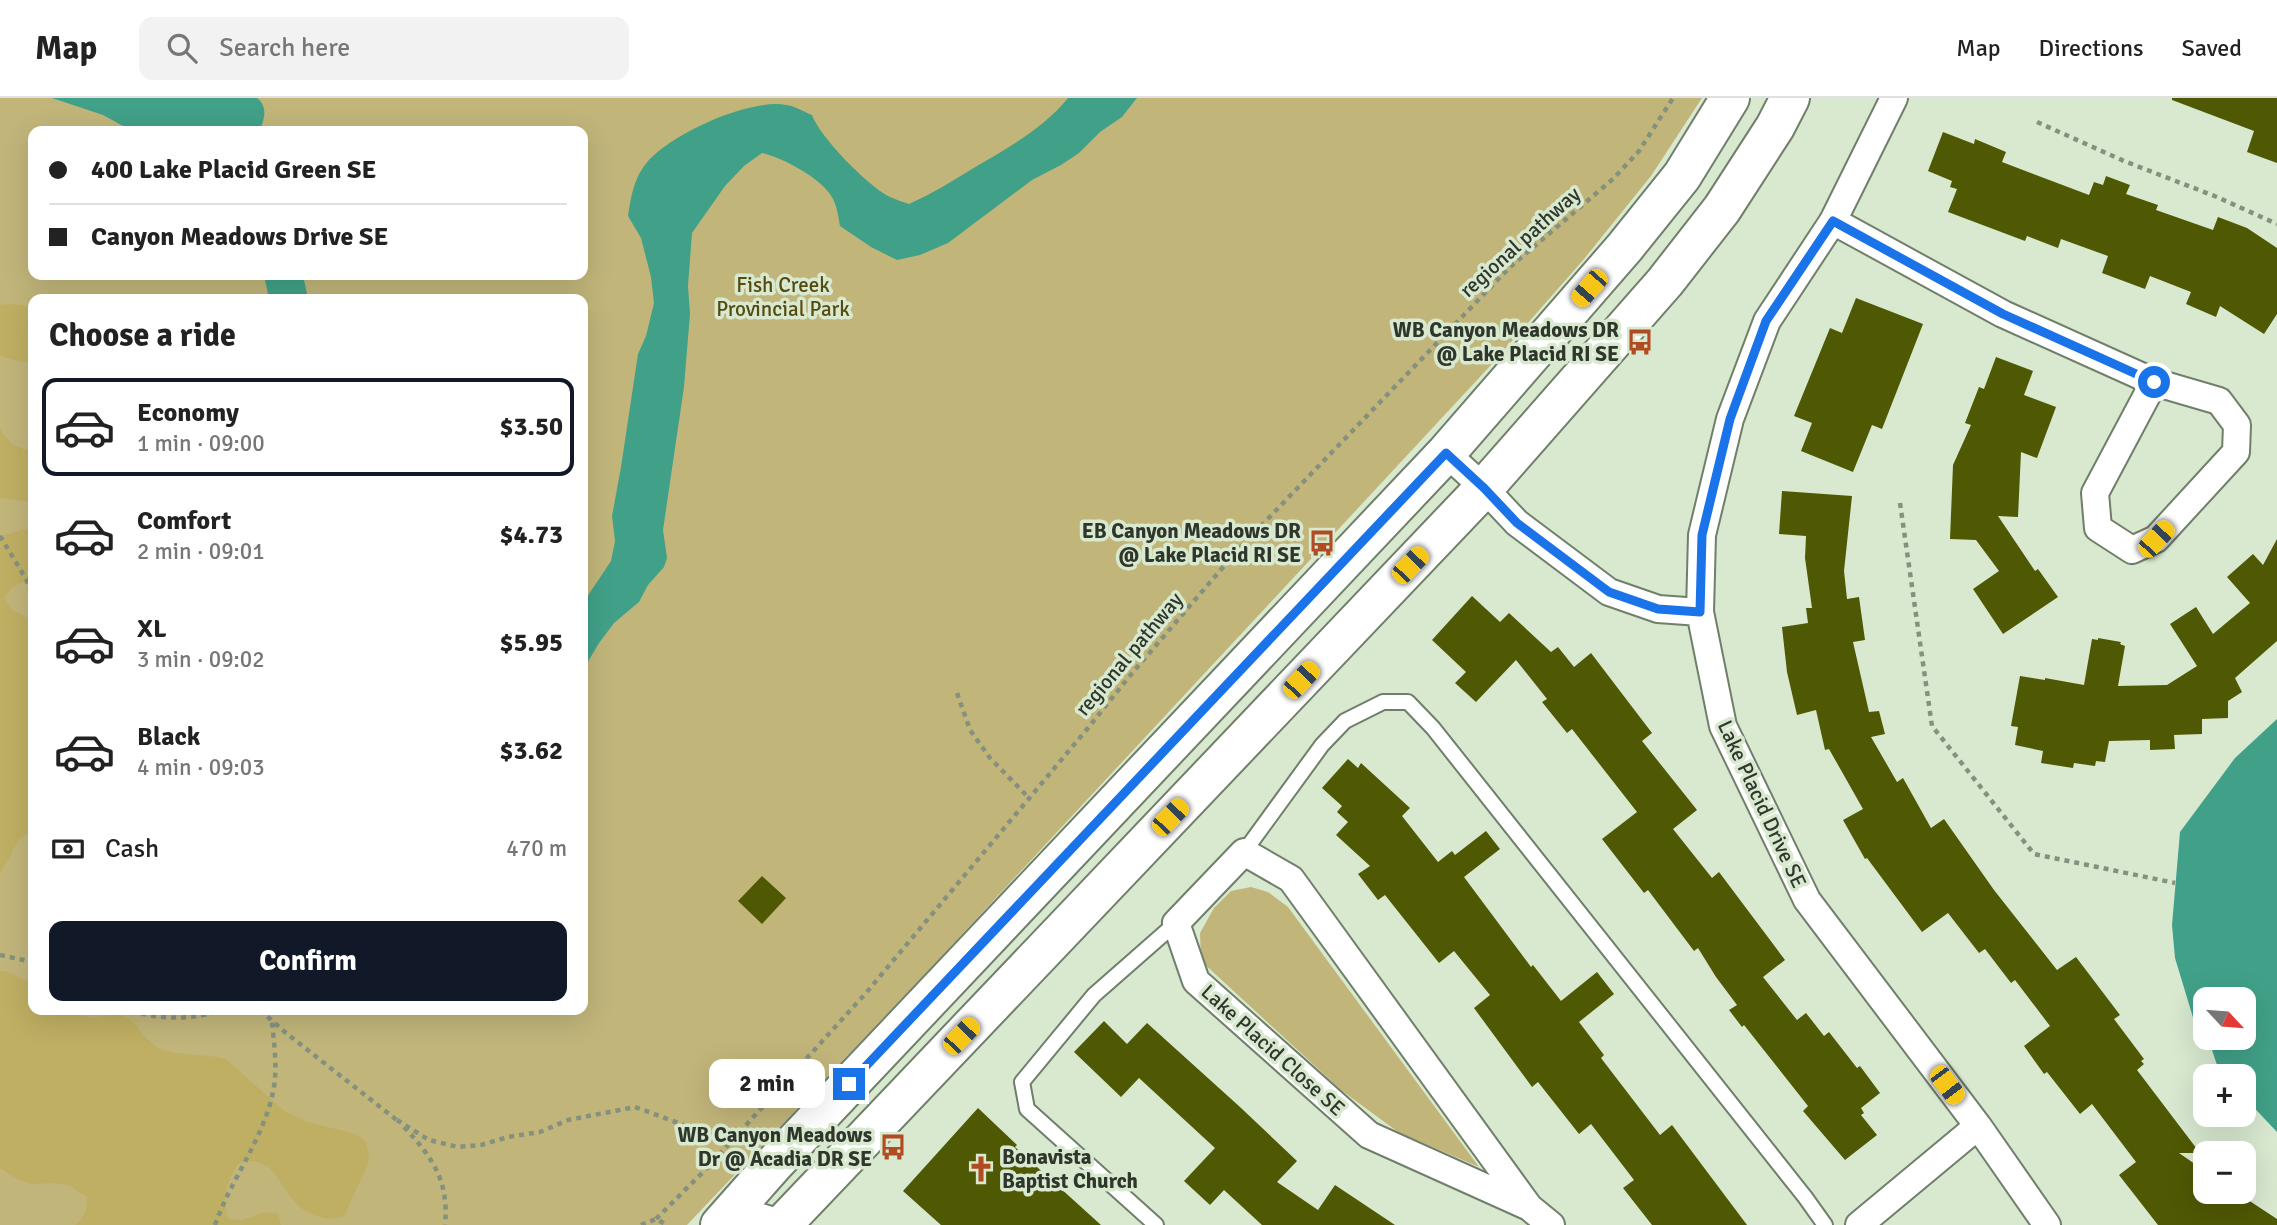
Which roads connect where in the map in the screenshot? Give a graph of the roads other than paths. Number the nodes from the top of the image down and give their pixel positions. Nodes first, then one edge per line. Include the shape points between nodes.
1 (1730, 98) edge
2 (1790, 98) edge
3 (1894, 98) edge
4 (1833, 221) junction
5 (2154, 382) junction
6 (1446, 453) junction
7 (1484, 488) junction
8 (1700, 612) junction
9 (1244, 852) junction
10 (1175, 923) junction
11 (1978, 1126) junction
12 (1529, 1207) junction
13 (730, 1221) edge
14 (775, 1225) edge
15 (782, 1225) edge
16 (1156, 1225) edge
17 (1551, 1225) edge
18 (1825, 1225) edge
19 (1859, 1225) edge
20 (2047, 1225) edge

1 - 6 main road via 1674,187
2 - 7 main road via 1714,220
3 - 4 street, Lake Placid Drive SE
4 - 5 street via 2003,314
4 - 8 street, Lake Placid Drive SE via 1766,321 1730,419 1702,535
5 - 5 street via 2095,493 2098,528 2132,550 2156,539 2236,452 2237,425 2219,401
6 - 7 street
6 - 13 main road via 774,1164
7 - 8 street via 1517,523 1609,592 1658,609
7 - 15 main road
8 - 11 street, Lake Placid Drive SE via 1723,726 1807,900
9 - 10 street
9 - 12 street, Lake Placid Close SE via 1291,880
9 - 18 lane via 1322,745 1345,721 1383,702 1408,702
10 - 12 street, Lake Placid Close SE via 1196,981 1369,1135
10 - 16 lane via 1094,995 1022,1082 1027,1109
11 - 19 street
11 - 20 street, Lake Placid Drive SE
12 - 17 street, Lake Placid Close SE
13 - 14 street

